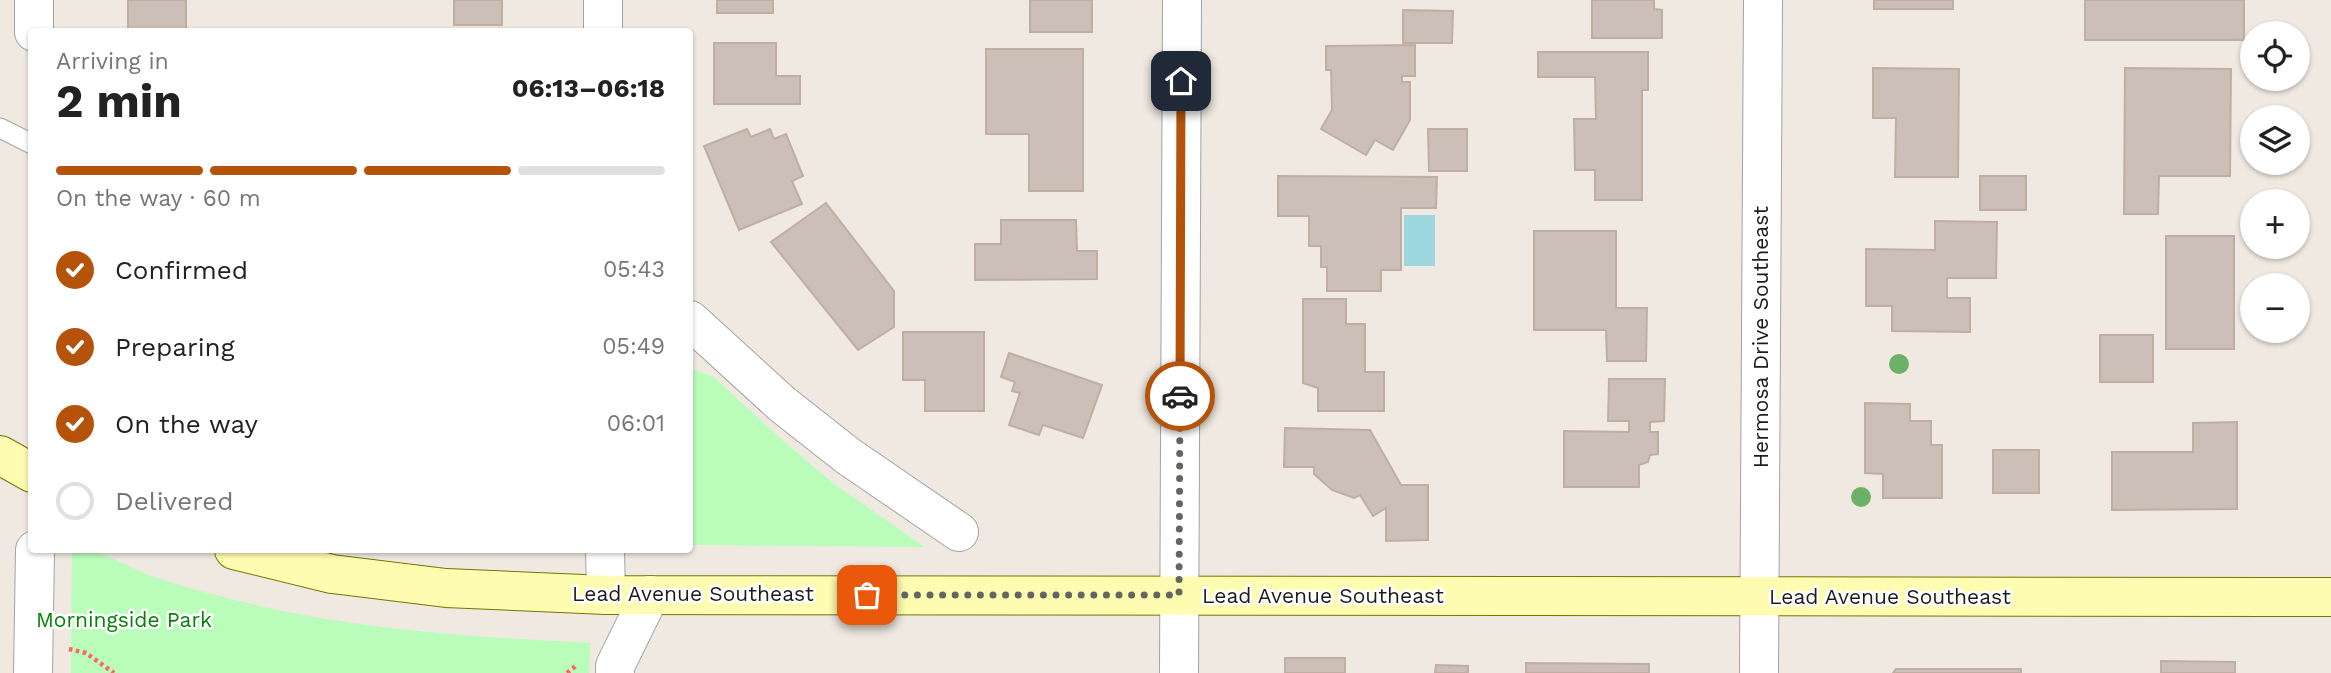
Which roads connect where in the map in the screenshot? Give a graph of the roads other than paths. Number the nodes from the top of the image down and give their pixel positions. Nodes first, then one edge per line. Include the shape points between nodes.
1 (34, 0) edge
2 (603, 0) edge
3 (1182, 0) edge
4 (1763, 0) edge
5 (34, 28) edge
6 (603, 28) edge
7 (0, 128) edge
8 (28, 142) edge
9 (693, 323) edge
10 (0, 455) edge
11 (28, 470) edge
12 (960, 533) dead end
13 (34, 553) edge
14 (246, 553) edge
15 (605, 553) edge
16 (606, 595) junction
17 (650, 595) junction
18 (1179, 595) junction
19 (1759, 597) junction
20 (2331, 597) edge
21 (621, 658) edge
22 (33, 673) edge
23 (1179, 673) edge
24 (1759, 673) edge

1 - 5 street
2 - 6 street
3 - 18 street
4 - 19 street, Hermosa Drive Southeast
7 - 8 lane
9 - 12 street via 782,404 848,456
10 - 11 main road
13 - 22 street
14 - 16 main road, Lead Avenue Southeast via 332,574 421,585
15 - 16 street
16 - 17 main road, Lead Avenue Southeast
17 - 18 main road, Lead Avenue Southeast
17 - 21 street
18 - 19 main road, Lead Avenue Southeast
18 - 23 street
19 - 20 main road, Lead Avenue Southeast
19 - 24 street, Hermosa Drive Southeast

